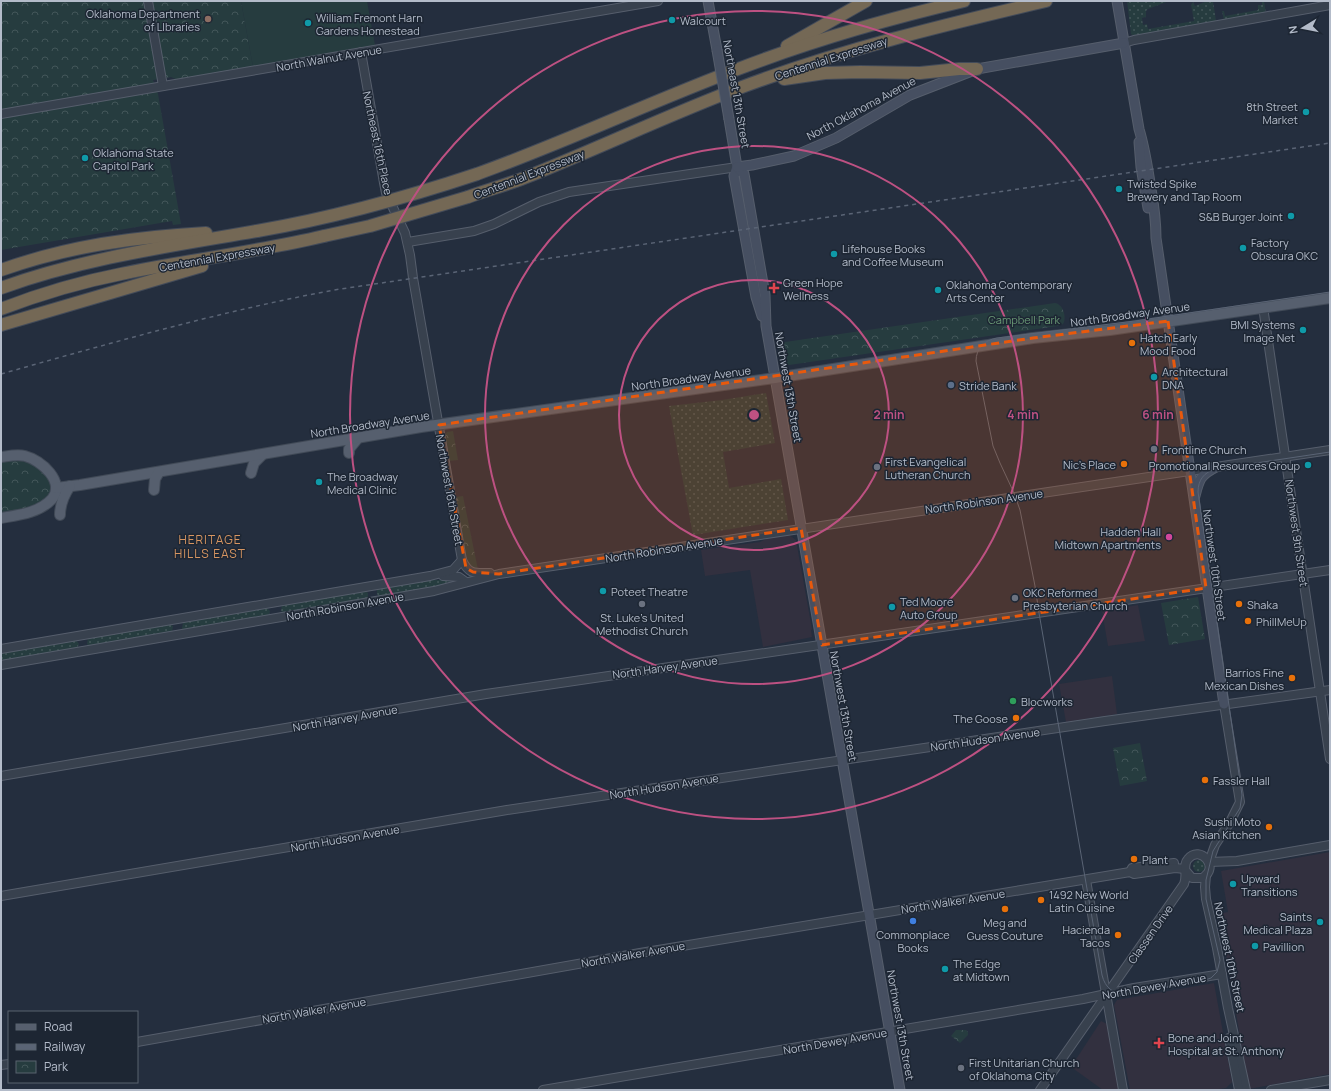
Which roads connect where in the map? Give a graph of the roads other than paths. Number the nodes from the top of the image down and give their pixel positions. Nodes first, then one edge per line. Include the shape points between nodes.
1 (148, 1) edge
2 (658, 1) edge
3 (708, 1) edge
4 (866, 1) edge
5 (964, 1) edge
6 (1046, 1) edge
7 (1118, 4) edge
8 (1330, 5) edge
9 (1124, 43) junction
10 (361, 52) junction
11 (771, 57) junction
12 (977, 69) junction
13 (163, 86) junction
14 (741, 88) junction
15 (1, 114) edge
16 (737, 167) junction
17 (748, 225) joint
18 (257, 230) junction
19 (408, 242) junction
20 (247, 252) junction
21 (1, 270) edge
22 (413, 278) joint
23 (1, 288) edge
24 (1330, 298) edge
25 (1264, 307) junction
26 (1, 309) edge
27 (1168, 321) junction
28 (1, 325) edge
29 (775, 378) junction
30 (439, 425) junction
31 (358, 438) junction
32 (1330, 450) edge
33 (349, 453) dead end
34 (262, 454) junction
35 (1, 457) edge
36 (1286, 457) junction
37 (1216, 467) junction
38 (1190, 471) junction
39 (159, 472) junction
40 (251, 473) dead end
41 (70, 486) junction
42 (56, 488) junction
43 (154, 490) dead end
44 (1194, 502) junction
45 (60, 515) dead end
46 (1, 518) edge
47 (801, 528) junction
48 (462, 560) junction
49 (1330, 570) edge
50 (499, 574) junction
51 (1303, 574) junction
52 (430, 576) junction
53 (466, 582) junction
54 (1206, 588) junction
55 (822, 645) junction
56 (1, 649) edge
57 (1, 665) edge
58 (1330, 690) edge
59 (1320, 692) junction
60 (1224, 704) junction
61 (1330, 759) edge
62 (842, 760) junction
63 (1, 776) edge
64 (1235, 812) junction
65 (1330, 845) edge
66 (1192, 856) junction
67 (1237, 861) junction
68 (1209, 862) junction
69 (1186, 870) junction
70 (1130, 872) junction
71 (1207, 875) junction
72 (1195, 879) junction
73 (1086, 880) junction
74 (1, 896) edge
75 (869, 915) junction
76 (1220, 974) junction
77 (1106, 994) junction
78 (890, 1031) junction
79 (138, 1042) edge
80 (1330, 1080) edge
81 (543, 1090) edge
82 (900, 1090) edge
83 (1040, 1090) edge
84 (1123, 1090) edge
85 (1239, 1090) edge
86 (1246, 1090) edge
87 (1271, 1090) edge

1 - 13 street
2 - 10 street, North Walnut Avenue
3 - 16 main road, Northeast 13th Street, bridge
4 - 11 highway
5 - 11 highway, Centennial Expressway via 874,24
6 - 14 highway, Centennial Expressway via 888,40 817,61
7 - 9 main road, Northwest 10th Street
8 - 9 street, North Oklahoma Avenue
9 - 12 main road, North Oklahoma Avenue
9 - 27 main road, Northwest 10th Street via 1139,129 1145,147
10 - 13 street, North Walnut Avenue
10 - 19 street, Northeast 16th Place via 386,193
11 - 18 highway, Centennial Expressway, bridge via 477,174 364,208
12 - 14 highway via 920,73 815,74
12 - 16 main road, North Oklahoma Avenue via 910,95 836,138 794,156
13 - 15 street, North Walnut Avenue
14 - 20 highway, Centennial Expressway, bridge via 522,178 468,197 362,228
16 - 17 main road, Northeast 13th Street via 744,174
16 - 19 street, North Oklahoma Avenue via 569,192 539,202 474,231
17 - 29 main road, Northwest 13th Street via 765,295 766,326
18 - 21 highway via 180,234 93,244 43,256
18 - 23 highway, Centennial Expressway via 112,257
19 - 22 street, Northeast 16th Place
20 - 26 highway, Centennial Expressway via 103,278 46,293
20 - 28 highway
22 - 30 street, Northwest 16th Street
24 - 25 main road, North Broadway Avenue
25 - 27 main road, North Broadway Avenue
25 - 36 street, Northwest 9th Street
27 - 29 main road, North Broadway Avenue via 1033,338
27 - 38 main road, Northwest 10th Street
29 - 30 main road, North Broadway Avenue
29 - 47 main road, Northwest 13th Street
30 - 31 main road, North Broadway Avenue
30 - 48 street, Northwest 16th Street
31 - 33 main road
31 - 34 main road, North Broadway Avenue
32 - 36 street, North Robinson Avenue
34 - 39 main road, North Broadway Avenue
34 - 40 main road
35 - 42 main road via 20,455 34,459 50,472
36 - 37 street, North Robinson Avenue
36 - 51 street, Northwest 9th Street
37 - 38 street, North Robinson Avenue
37 - 44 main road via 1201,477
38 - 44 main road, Northwest 10th Street
38 - 47 street, North Robinson Avenue
39 - 41 main road, North Broadway Avenue
39 - 43 main road
41 - 42 main road, North Broadway Avenue
41 - 45 main road via 65,493
42 - 46 main road via 51,500 40,508
44 - 54 main road, Northwest 10th Street
47 - 50 street, North Robinson Avenue
47 - 55 main road, Northwest 13th Street
48 - 50 street via 470,572
48 - 52 street via 453,570
49 - 51 street, North Harvey Avenue
50 - 53 street, North Robinson Avenue
51 - 54 street, North Harvey Avenue
51 - 59 street, Northwest 9th Street
52 - 53 street via 456,577
52 - 56 street, North Robinson Avenue
53 - 57 street, North Robinson Avenue via 434,591
54 - 55 street, North Harvey Avenue
54 - 60 main road, Northwest 10th Street
55 - 62 main road, Northwest 13th Street
55 - 63 street, North Harvey Avenue via 486,694
58 - 59 street, North Hudson Avenue
59 - 60 street, North Hudson Avenue
59 - 61 street, Northwest 9th Street
60 - 62 street, North Hudson Avenue
60 - 64 street, Northwest 10th Street via 1239,796 1239,805
62 - 74 street, North Hudson Avenue via 507,810
62 - 75 main road, Northwest 13th Street
64 - 66 street, Northwest 10th Street via 1208,847
64 - 68 street, Northwest 10th Street via 1215,845
65 - 67 street
66 - 68 street via 1202,855
66 - 69 street via 1186,862
66 - 70 street, North Walker Avenue via 1178,862 1132,868
67 - 68 street
67 - 71 street via 1215,868
68 - 71 street
69 - 70 street, North Walker Avenue via 1175,868 1134,874
69 - 72 street via 1190,877
69 - 77 street, Classen Drive via 1184,884
70 - 73 street, North Walker Avenue
71 - 72 street
71 - 76 street, Northwest 10th Street via 1206,899
72 - 76 street, Northwest 10th Street via 1200,890
72 - 77 street, Classen Drive via 1124,979
73 - 75 street, North Walker Avenue
73 - 77 street
75 - 78 main road, Northwest 13th Street
75 - 79 street, North Walker Avenue via 625,955
76 - 77 street, North Dewey Avenue
76 - 85 street, Northwest 10th Street
76 - 86 street, Northwest 10th Street
77 - 78 street, North Dewey Avenue
77 - 83 street, Classen Drive
77 - 84 street
78 - 81 street, North Dewey Avenue
78 - 82 main road, Northwest 13th Street
80 - 87 street

